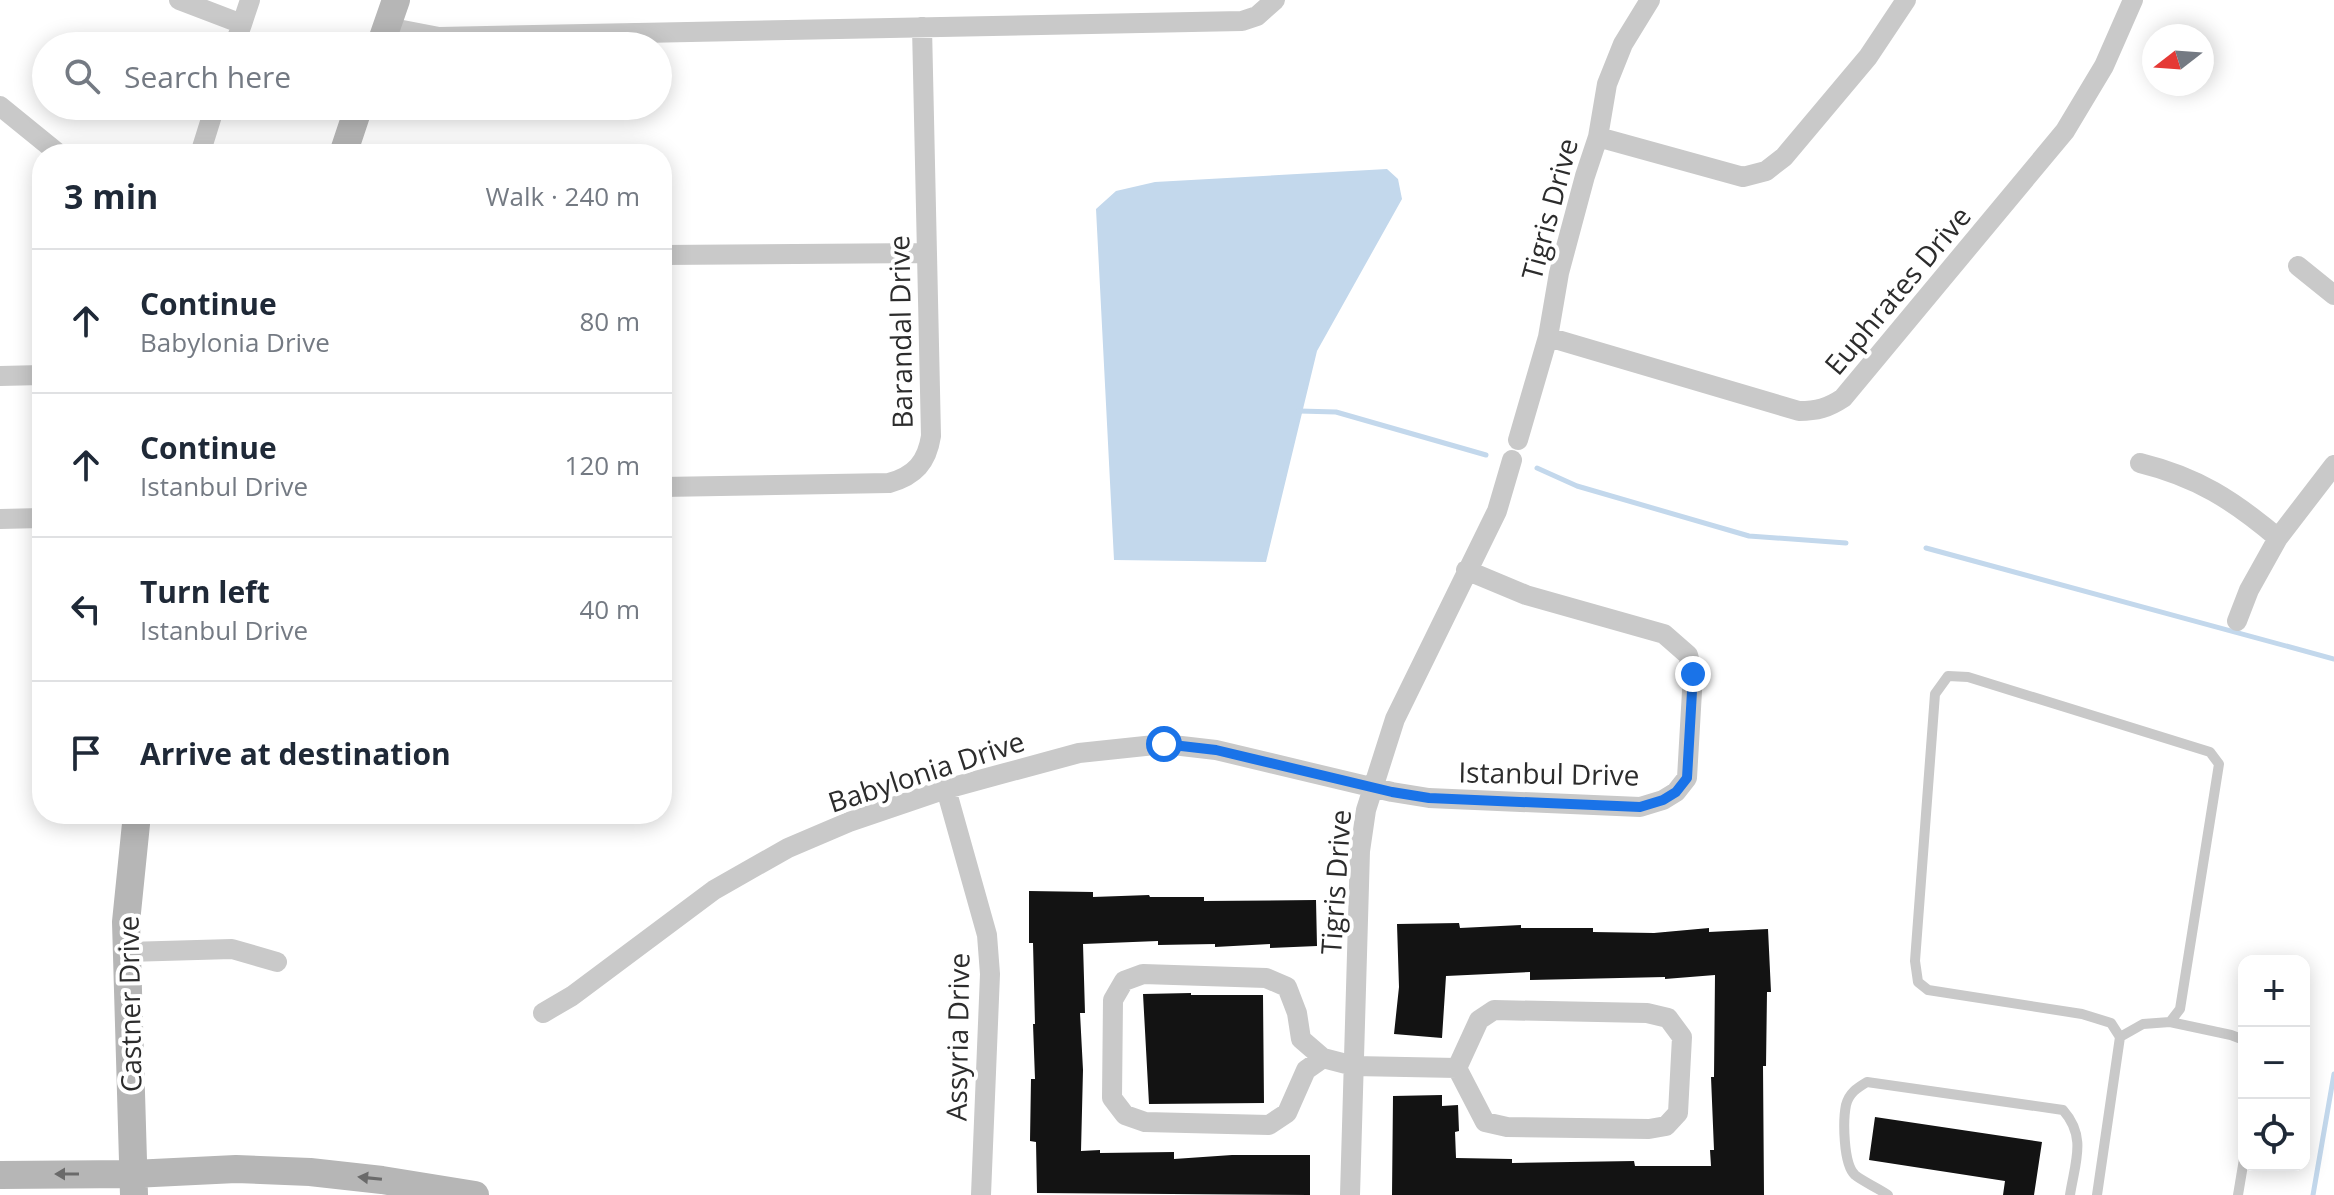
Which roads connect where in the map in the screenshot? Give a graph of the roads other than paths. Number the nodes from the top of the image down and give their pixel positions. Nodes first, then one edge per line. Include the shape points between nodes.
1 (179, 0) edge
2 (250, 0) edge
3 (396, 0) edge
4 (1275, 0) edge
5 (1650, 0) edge
6 (1906, 0) edge
7 (2133, 0) edge
8 (242, 24) junction
9 (922, 27) junction
10 (239, 32) edge
11 (384, 32) edge
12 (672, 32) edge
13 (0, 107) edge
14 (211, 120) edge
15 (354, 120) edge
16 (1598, 137) junction
17 (46, 144) edge
18 (203, 144) edge
19 (346, 144) edge
20 (927, 253) junction
21 (672, 255) edge
22 (2298, 266) dead end
23 (2334, 295) edge
24 (1548, 337) junction
25 (32, 375) edge
26 (0, 376) edge
27 (2140, 463) dead end
28 (2334, 465) edge
29 (672, 487) edge
30 (32, 518) edge
31 (0, 519) edge
32 (2278, 538) junction
33 (1466, 570) junction
34 (2237, 621) dead end
35 (1373, 788) junction
36 (946, 789) junction
37 (136, 824) edge
38 (127, 952) junction
39 (277, 962) dead end
40 (543, 1013) dead end
41 (2170, 1022) junction
42 (2120, 1037) junction
43 (2238, 1038) edge
44 (1323, 1058) junction
45 (1354, 1066) junction
46 (1457, 1068) junction
47 (2242, 1171) edge
48 (0, 1175) edge
49 (134, 1184) edge
50 (475, 1195) edge
51 (981, 1195) edge
52 (1350, 1195) edge
53 (1888, 1195) edge
54 (2070, 1195) edge
55 (2097, 1195) edge
56 (2238, 1195) edge

1 - 8 street
2 - 8 street
3 - 11 main road
4 - 9 street via 1242,21
5 - 16 street, Tigris Drive via 1614,64
6 - 16 street via 1806,133 1766,171 1743,177
7 - 24 street, Euphrates Drive via 2104,66 2065,131 1863,375 1829,407 1799,411
8 - 10 street
9 - 12 street
9 - 20 street, Barandal Drive
13 - 17 street
14 - 18 street
15 - 19 main road
16 - 24 street, Tigris Drive via 1559,273
20 - 21 street
20 - 29 street, Barandal Drive via 931,436 929,451 916,471 889,483
22 - 23 street
24 - 33 street, Tigris Drive via 1497,511
25 - 26 street
27 - 32 street via 2221,494
28 - 32 street
30 - 31 street
32 - 34 street
33 - 35 street, Tigris Drive via 1395,719
33 - 35 street, Istanbul Drive via 1526,595 1664,634 1688,655 1693,674 1687,778 1676,792 1640,807 1429,798
35 - 36 street, Babylonia Drive via 1216,750 1164,744 1079,753
35 - 45 street, Tigris Drive via 1360,851
36 - 40 street, Babylonia Drive via 788,848 714,890
36 - 51 street, Assyria Drive via 987,935
37 - 38 main road, Castner Drive
38 - 39 street via 232,949
38 - 49 main road, Castner Drive
41 - 42 lane via 2143,1024
41 - 42 lane via 2180,1009 2219,764 2210,752 1968,677 1948,676 1935,694 1915,961 1918,982 1928,990 2082,1014 2111,1023
41 - 43 lane
42 - 55 lane
44 - 44 street via 1301,1039 1287,987 1266,978 1143,974 1124,981 1113,1000 1112,1098 1125,1115 1145,1122 1269,1125 1287,1113 1306,1070
44 - 45 street
45 - 46 street
45 - 52 street, Tigris Drive
46 - 46 street via 1485,1122 1507,1127 1649,1129 1666,1126 1678,1113 1682,1037 1668,1018 1647,1013 1494,1010 1479,1020
47 - 56 lane
49 -> 48 main road
50 -> 49 main road via 310,1172 236,1169
53 - 54 lane via 1854,1175 1846,1160 1846,1104 1867,1082 2063,1110 2079,1139

